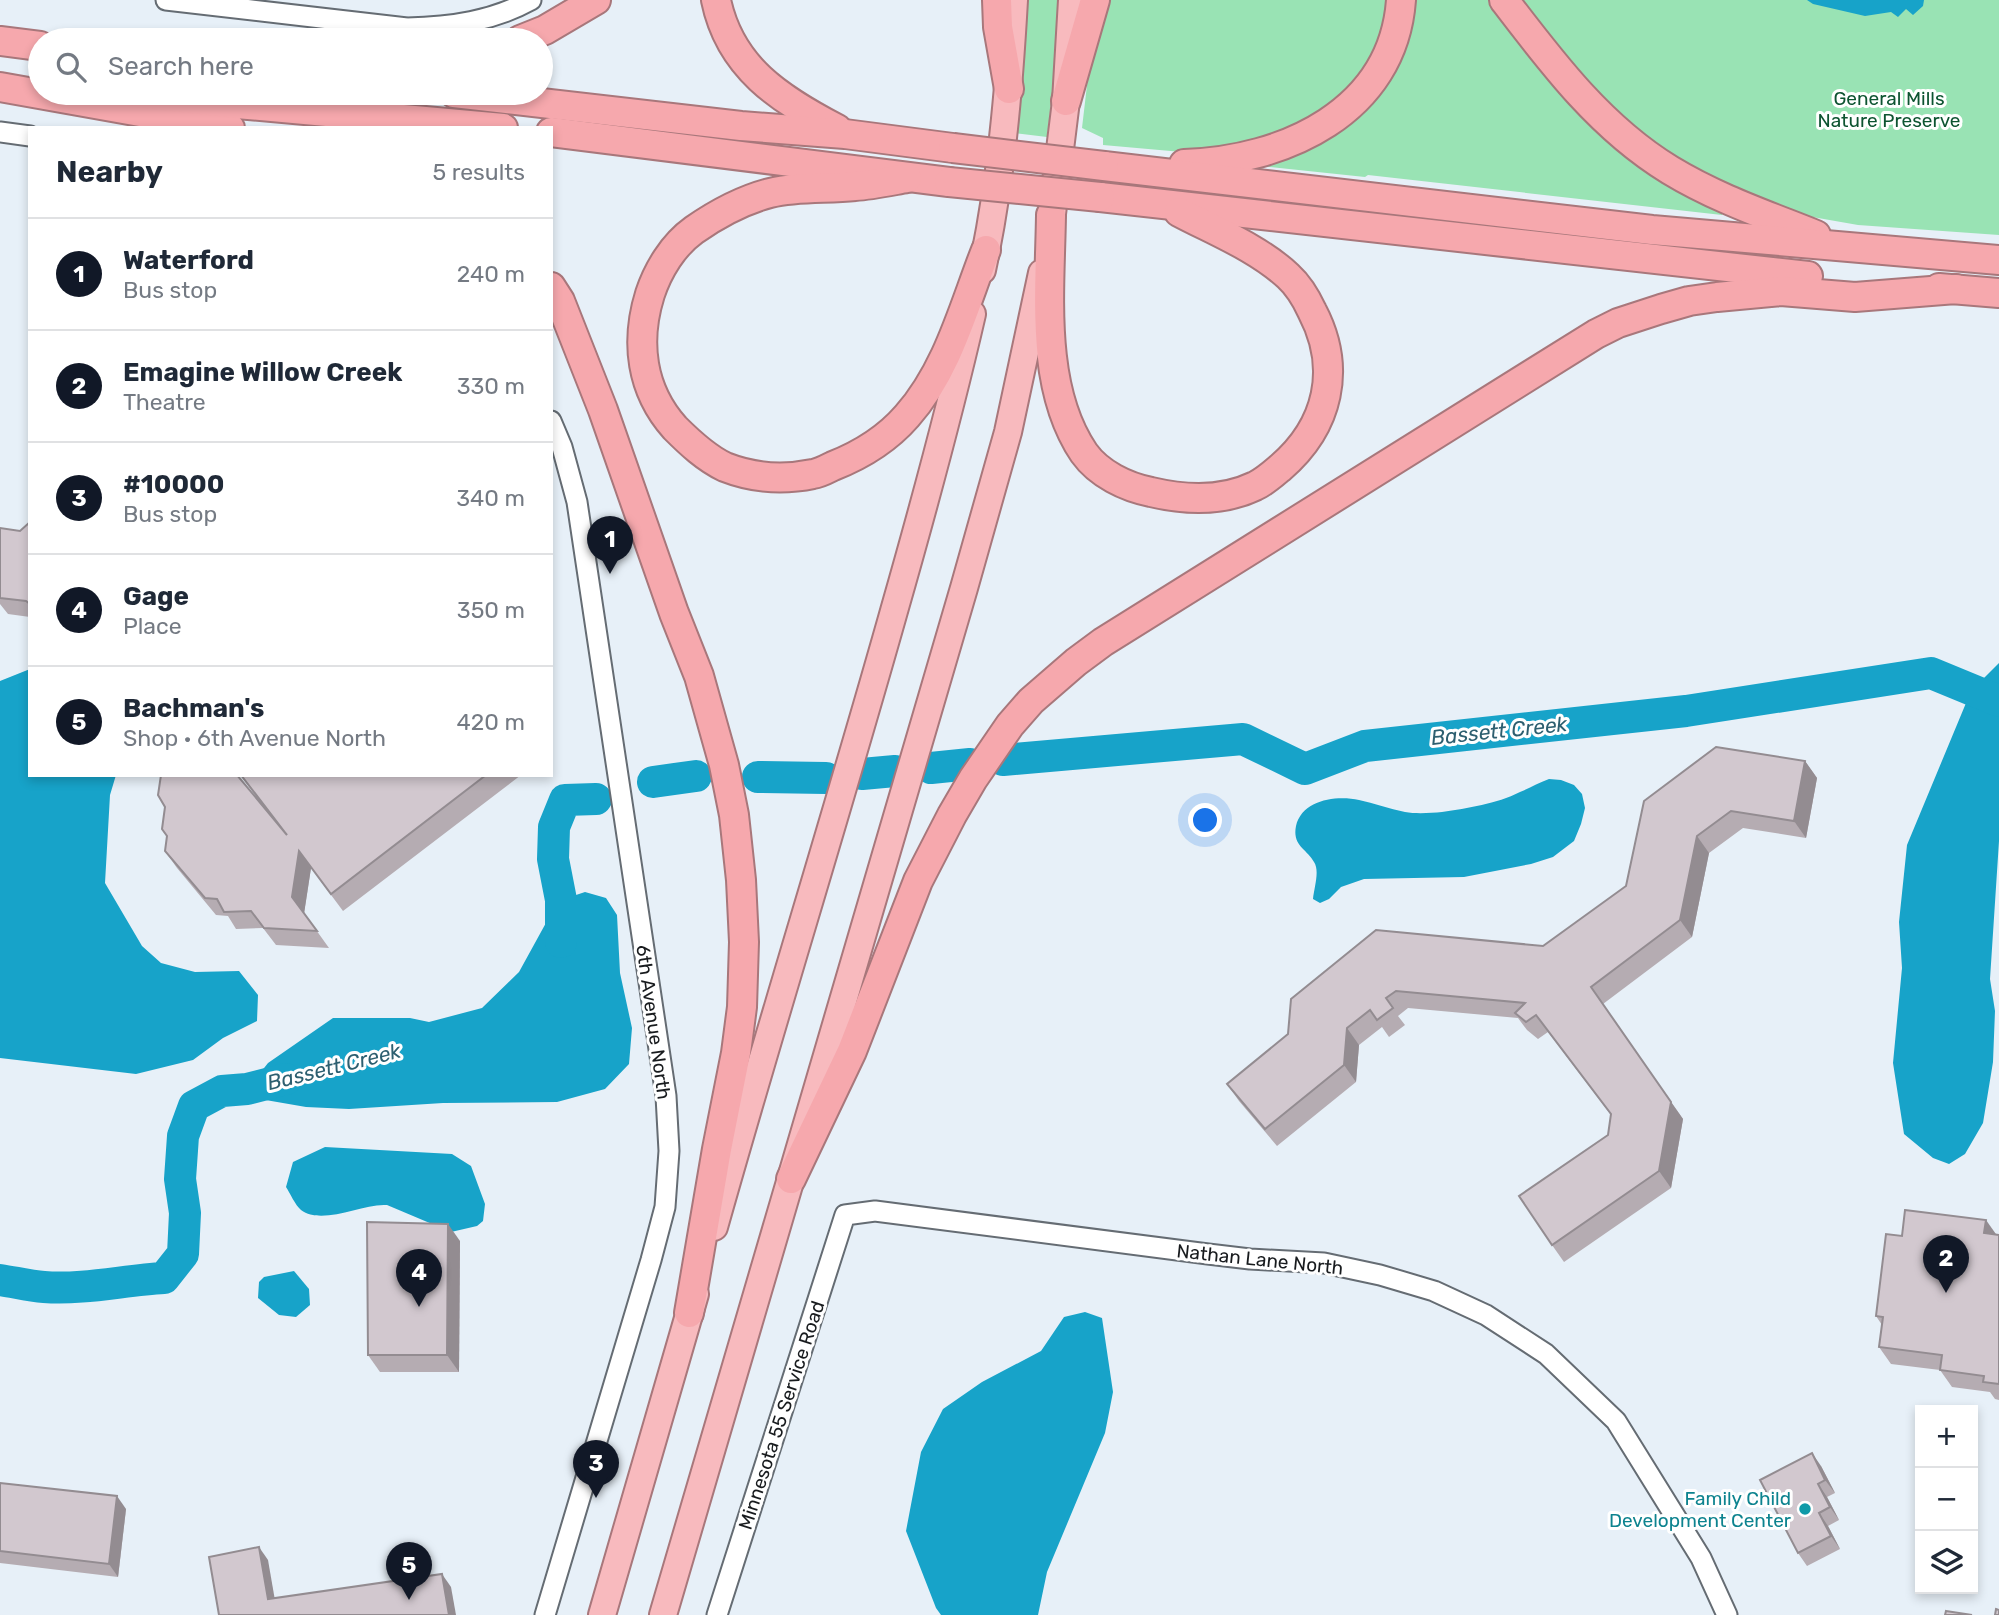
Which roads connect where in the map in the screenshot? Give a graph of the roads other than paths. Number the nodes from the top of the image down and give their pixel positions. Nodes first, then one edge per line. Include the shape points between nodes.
1 (166, 0) edge
2 (596, 0) edge
3 (716, 0) edge
4 (997, 0) edge
5 (1014, 0) edge
6 (1072, 0) edge
7 (1095, 0) edge
8 (1401, 0) edge
9 (1504, 0) edge
10 (530, 1) edge
11 (548, 28) edge
12 (0, 41) edge
13 (28, 44) edge
14 (0, 77) edge
15 (28, 80) edge
16 (0, 87) edge
17 (1009, 89) junction
18 (28, 92) edge
19 (1066, 101) junction
20 (553, 104) edge
21 (101, 105) edge
22 (248, 105) edge
23 (219, 126) edge
24 (481, 126) edge
25 (0, 132) edge
26 (553, 132) edge
27 (845, 134) junction
28 (28, 136) edge
29 (1133, 169) junction
30 (907, 178) junction
31 (1164, 204) junction
32 (1051, 215) junction
33 (1844, 246) junction
34 (986, 250) junction
35 (1999, 260) edge
36 (553, 289) edge
37 (1956, 289) junction
38 (1999, 293) edge
39 (553, 426) edge
40 (791, 1179) junction
41 (845, 1215) joint
42 (689, 1313) junction
43 (545, 1615) edge
44 (602, 1615) edge
45 (663, 1615) edge
46 (717, 1615) edge
47 (1727, 1615) edge

1 - 10 street via 407,28 456,26
2 - 11 highway
3 - 27 highway via 729,40 750,69 794,106
4 - 17 highway
5 - 17 highway
6 - 19 highway
7 - 19 highway
8 - 29 highway via 1398,28 1378,75 1325,125 1286,144 1232,159
9 - 33 highway via 1583,99 1640,150 1712,193
12 - 13 highway
14 - 15 highway
16 - 18 highway
17 - 34 highway
19 - 32 highway
20 - 27 highway
21 - 23 highway
22 - 24 highway
25 - 28 street
26 - 30 highway
27 - 29 highway, bridge
29 - 33 highway via 1653,230
30 - 31 highway, bridge
30 - 34 highway via 773,192 706,223 671,253 649,297 642,356 655,400 695,447 725,467 774,477 816,474 872,446 907,416 936,373
31 - 32 highway via 1253,251 1288,276 1300,289 1325,339 1328,379 1317,423 1293,456 1255,486 1234,493 1199,499 1161,495 1121,483 1085,454 1059,398 1055,376
31 - 37 highway
32 - 40 highway via 1008,432
33 - 35 highway
34 - 42 highway via 913,546
36 - 42 highway via 603,410 699,676 734,815 744,942 742,1007
37 - 38 highway
37 - 40 highway via 1855,298 1781,291 1746,294 1689,301 1618,323 1349,487 1076,662 1010,725 952,815 918,881 852,1051
39 - 43 street, 6th Avenue North via 577,502 664,1082 669,1152 665,1207 652,1260
40 - 45 highway
41 - 46 street, Minnesota 55 Service Road
41 - 47 street, Nathan Lane North via 875,1211 1219,1255 1324,1263 1434,1291 1486,1315 1546,1354 1616,1421 1701,1558
42 - 44 highway

